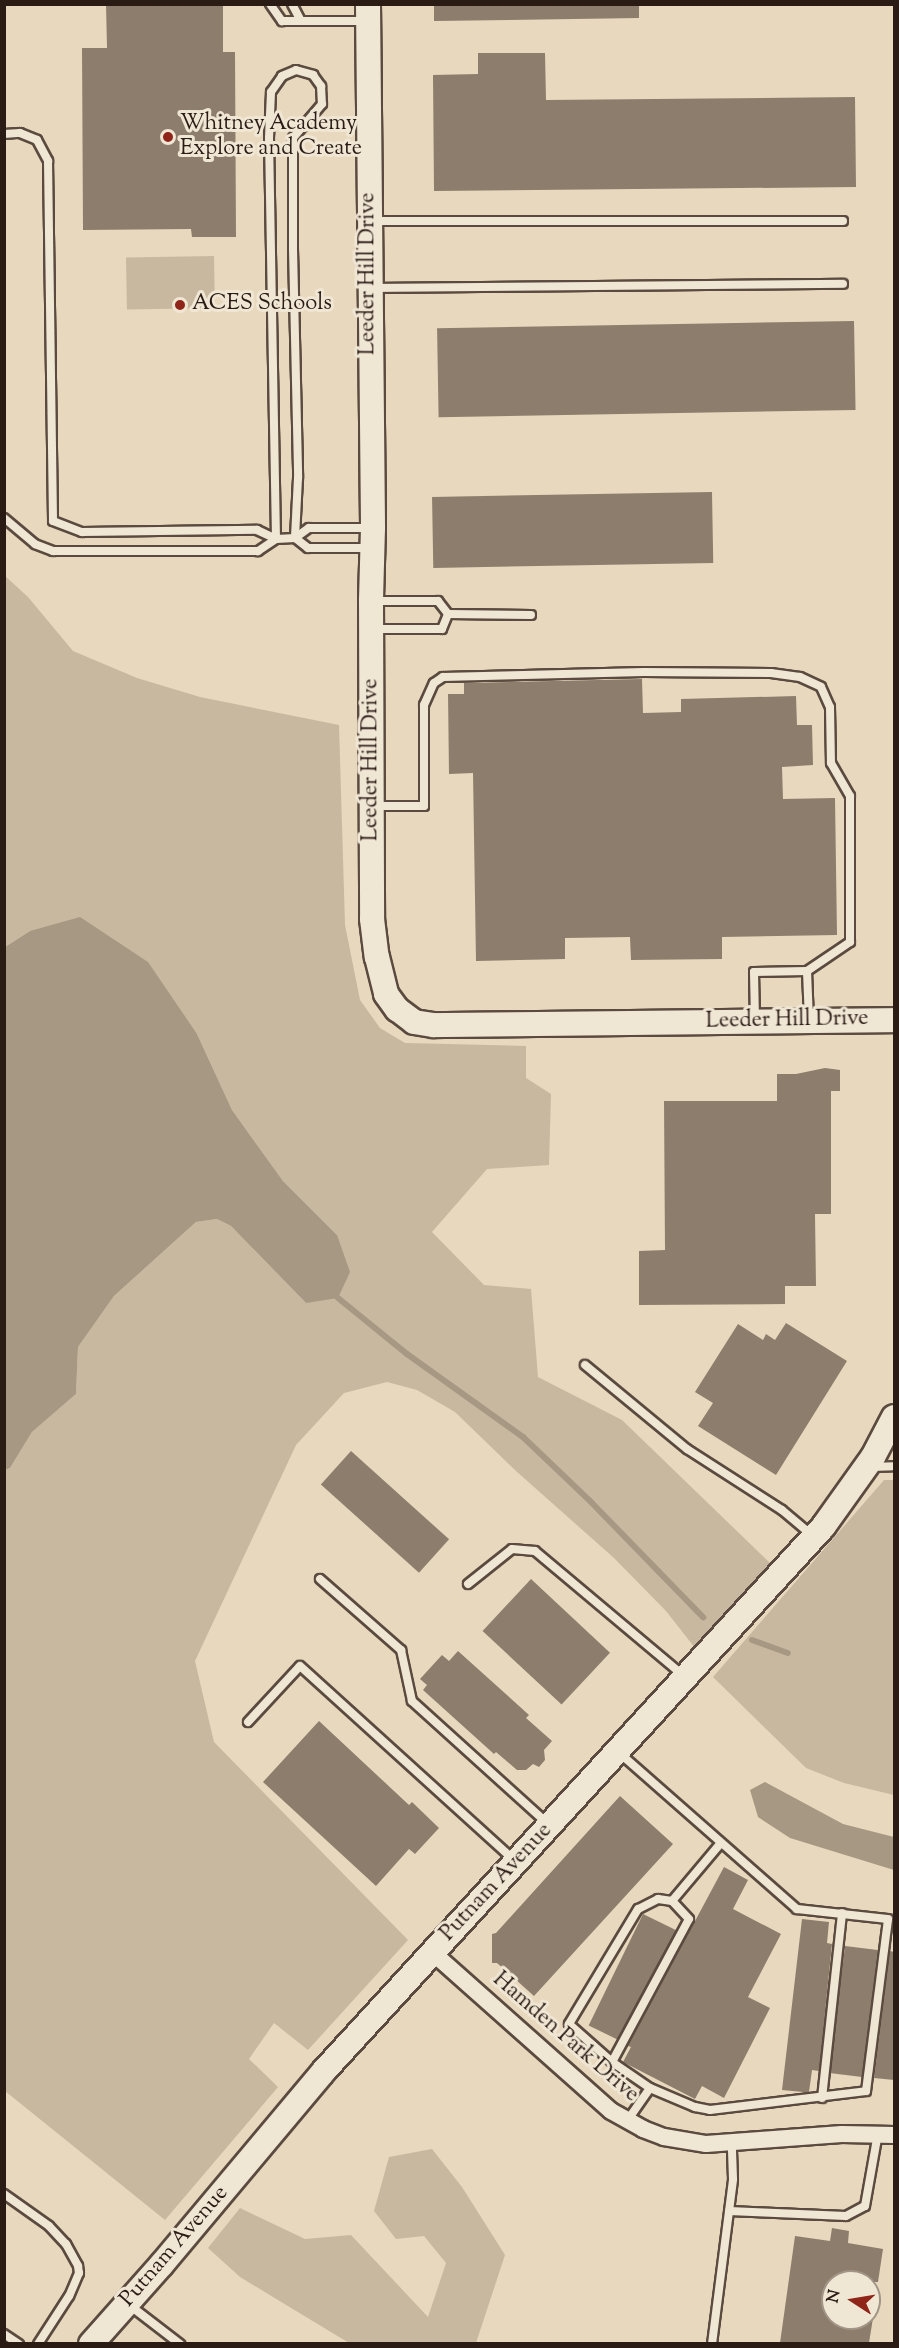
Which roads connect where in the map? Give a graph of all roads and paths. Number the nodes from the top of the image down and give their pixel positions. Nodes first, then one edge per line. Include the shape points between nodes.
1 (270, 4) edge
2 (292, 4) edge
3 (368, 13) edge
4 (301, 21) junction
5 (4, 134) edge
6 (369, 221) junction
7 (843, 221) dead end
8 (843, 284) dead end
9 (369, 288) junction
10 (4, 518) edge
11 (295, 538) junction
12 (373, 538) junction
13 (276, 539) junction
14 (371, 601) junction
15 (448, 614) junction
16 (531, 615) dead end
17 (371, 629) junction
18 (372, 807) junction
19 (807, 971) junction
20 (894, 1020) edge
21 (809, 1021) junction
22 (756, 1022) junction
23 (585, 1365) dead end
24 (894, 1418) edge
25 (894, 1466) edge
26 (865, 1468) junction
27 (814, 1536) junction
28 (320, 1579) dead end
29 (468, 1584) dead end
30 (685, 1677) junction
31 (248, 1722) dead end
32 (617, 1752) junction
33 (550, 1825) junction
34 (720, 1844) junction
35 (516, 1863) junction
36 (672, 1901) junction
37 (842, 1913) junction
38 (432, 1952) junction
39 (612, 2062) junction
40 (650, 2088) junction
41 (822, 2098) junction
42 (627, 2121) junction
43 (886, 2134) edge
44 (732, 2144) junction
45 (4, 2194) edge
46 (729, 2211) junction
47 (127, 2304) junction
48 (4, 2334) edge
49 (19, 2343) edge
50 (38, 2343) edge
51 (91, 2343) edge
52 (180, 2343) edge
53 (712, 2343) edge

1 - 4 lane via 282,21
2 - 4 lane
3 - 4 lane
3 - 6 street, Leeder Hill Drive
5 - 13 lane via 20,133 37,140 48,161 53,521 82,532 257,530
6 - 7 lane
6 - 9 street, Leeder Hill Drive
8 - 9 lane
9 - 12 street, Leeder Hill Drive
10 - 13 lane via 35,544 53,551 258,551
11 - 12 lane via 309,528
11 - 12 lane via 308,548
11 - 13 lane
11 - 13 lane via 298,478 293,138 322,104 321,86 313,75 296,70 282,76 271,92 269,138
12 - 14 street, Leeder Hill Drive
14 - 15 lane via 438,601
14 - 17 street, Leeder Hill Drive
15 - 16 lane
15 - 17 lane via 442,629
17 - 18 street, Leeder Hill Drive
18 - 19 lane via 424,806 424,705 434,683 443,677 590,672 771,673 800,677 821,687 830,707 831,763 850,796 850,942
18 - 22 street, Leeder Hill Drive via 372,919 377,957 387,994 397,1009 414,1022
19 - 21 lane
19 - 22 lane via 754,972
20 - 21 street, Leeder Hill Drive
21 - 22 street, Leeder Hill Drive
23 - 27 lane via 687,1449 782,1510
24 - 26 street, Putnam Avenue
25 - 26 lane
26 - 27 street, Putnam Avenue
27 - 30 street, Putnam Avenue
28 - 33 lane via 401,1650 412,1701
29 - 30 lane via 512,1549 535,1551
30 - 32 street, Putnam Avenue
31 - 35 lane via 300,1666
32 - 33 street, Putnam Avenue
32 - 34 lane
33 - 35 street, Putnam Avenue
34 - 36 lane
34 - 37 lane via 797,1909
35 - 38 street, Putnam Avenue
36 - 39 lane via 689,1919
36 - 39 lane via 658,1899 638,1909 569,2024
37 - 41 lane
37 - 41 lane via 888,1918 867,2091
38 - 42 street, Hamden Park Drive via 598,2100
38 - 47 street, Putnam Avenue via 323,2072
39 - 40 lane
40 - 41 lane via 679,2102 710,2110
40 - 42 lane
42 - 44 street, Hamden Park Drive via 684,2142
43 - 44 street, Hamden Park Drive
43 - 46 lane via 865,2206 846,2216
44 - 46 lane
45 - 50 lane via 49,2226 66,2244 78,2266 76,2281
46 - 53 lane
47 - 51 street, Putnam Avenue
47 - 52 lane
48 - 49 lane

